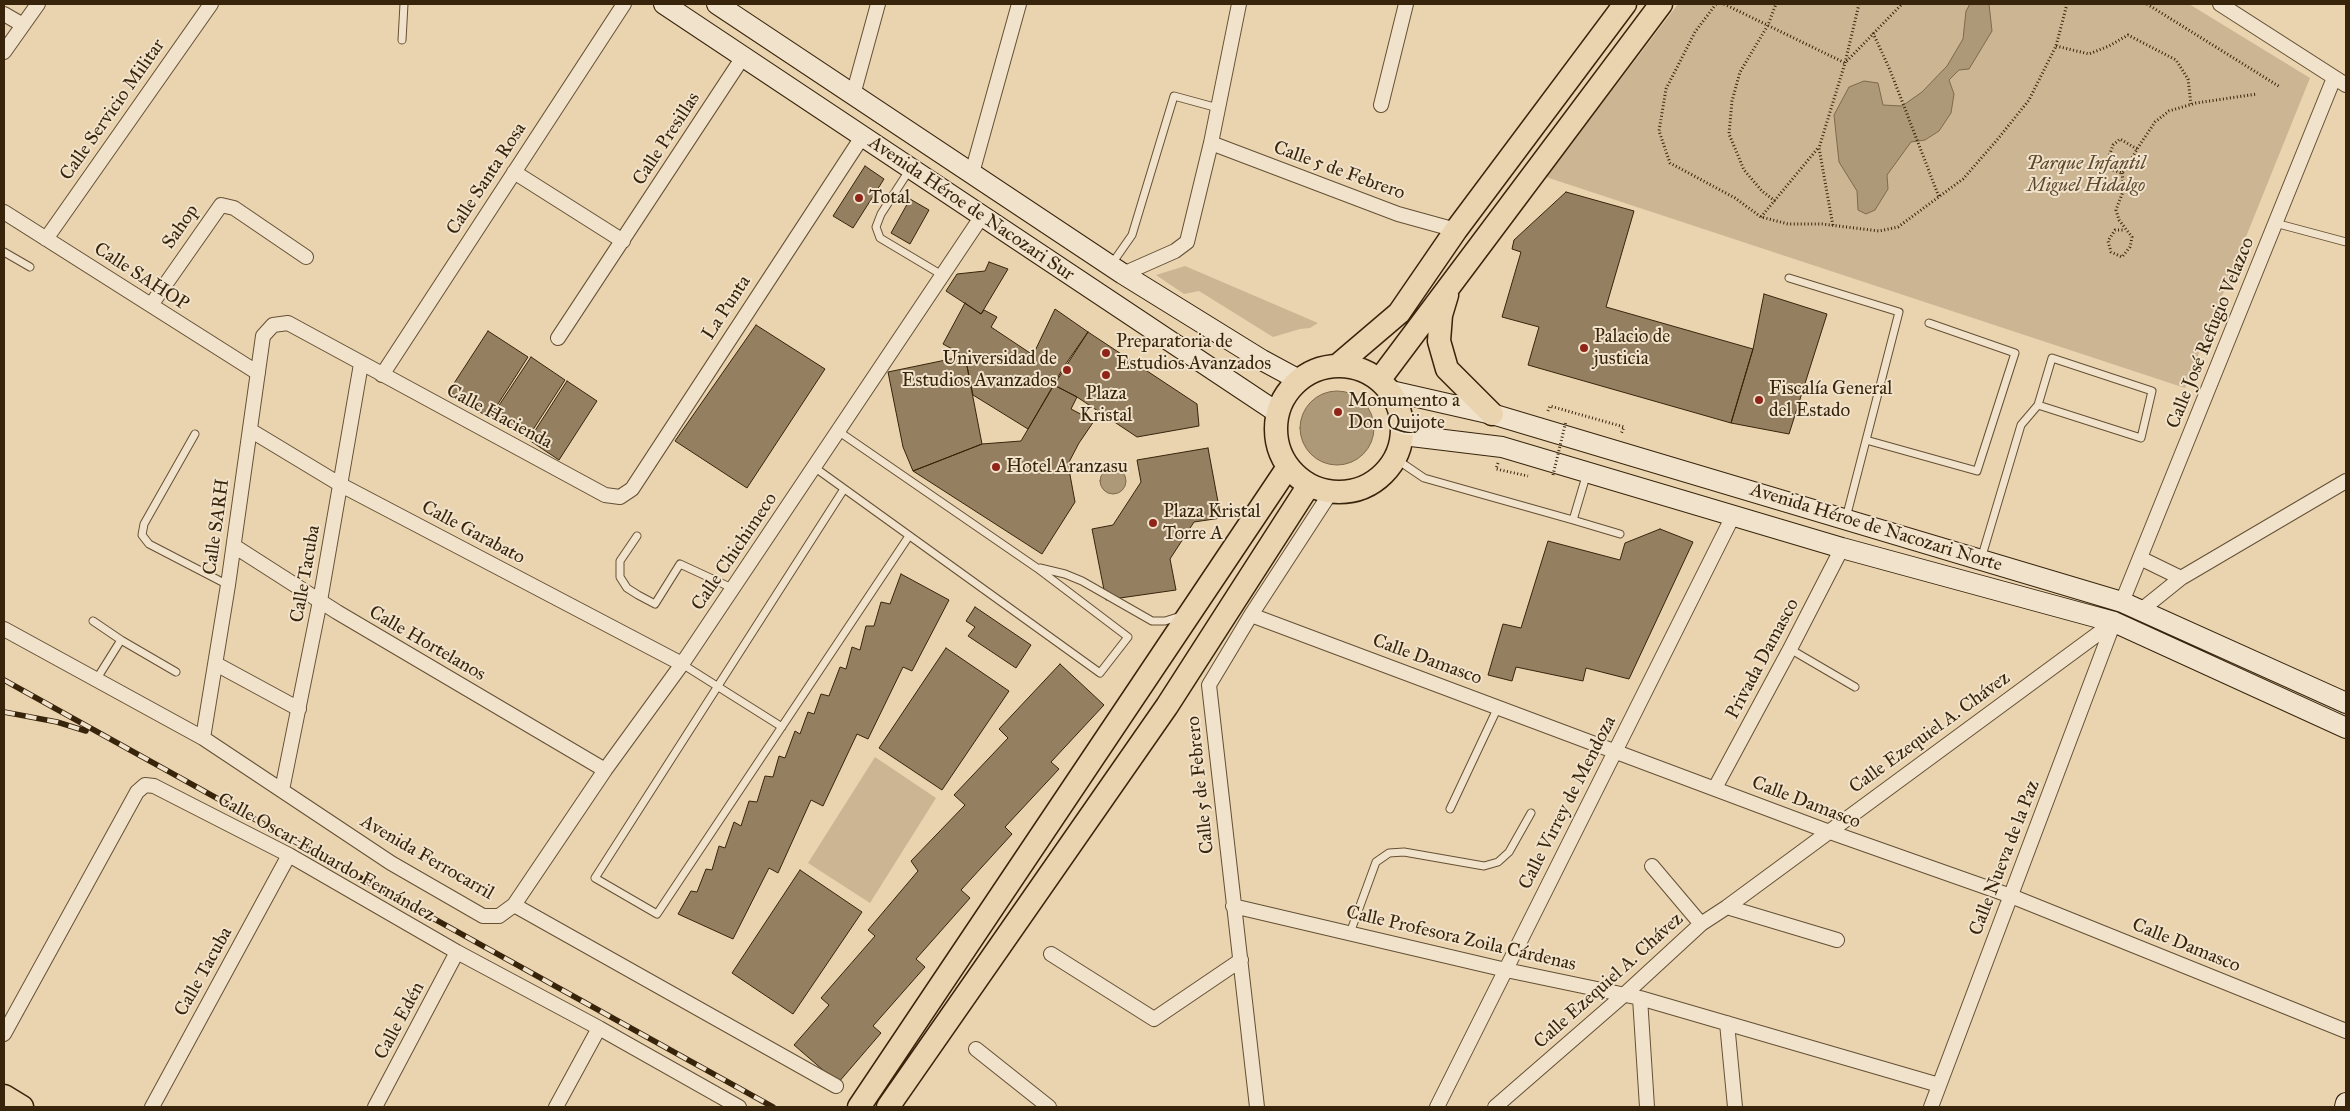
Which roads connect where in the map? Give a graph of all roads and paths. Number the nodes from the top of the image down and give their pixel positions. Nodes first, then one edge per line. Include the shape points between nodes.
1 (38, 4) edge
2 (211, 4) edge
3 (404, 4) edge
4 (624, 4) edge
5 (664, 4) edge
6 (717, 4) edge
7 (878, 4) edge
8 (1019, 4) edge
9 (1239, 4) edge
10 (1406, 4) edge
11 (1625, 4) edge
12 (1661, 4) edge
13 (1716, 4) edge
14 (1724, 4) edge
15 (1776, 4) edge
16 (1859, 4) edge
17 (1902, 4) edge
18 (2067, 4) edge
19 (2147, 4) edge
20 (2220, 4) edge
21 (4, 14) edge
22 (23, 25) junction
23 (1768, 25) junction
24 (1873, 33) junction
25 (402, 40) dead end
26 (2056, 46) junction
27 (4, 52) edge
28 (743, 58) junction
29 (1844, 63) junction
30 (2334, 78) junction
31 (2346, 85) edge
32 (2280, 87) dead end
33 (2257, 94) dead end
34 (853, 95) junction
35 (2192, 104) junction
36 (1381, 105) dead end
37 (1218, 108) junction
38 (862, 137) junction
39 (1211, 143) junction
40 (1819, 148) junction
41 (2136, 149) junction
42 (910, 168) junction
43 (514, 172) junction
44 (972, 173) junction
45 (2122, 173) junction
46 (1939, 197) junction
47 (1775, 201) junction
48 (4, 212) edge
49 (982, 216) junction
50 (1761, 218) junction
51 (2275, 223) junction
52 (1833, 226) junction
53 (1456, 230) junction
54 (2125, 230) junction
55 (46, 239) junction
56 (623, 241) junction
57 (2346, 242) edge
58 (4, 252) edge
59 (306, 257) dead end
60 (30, 267) dead end
61 (1116, 270) junction
62 (942, 275) junction
63 (1789, 278) dead end
64 (1449, 289) junction
65 (151, 306) junction
66 (1930, 323) dead end
67 (273, 324) joint
68 (558, 338) dead end
69 (361, 364) junction
70 (1338, 365) junction
71 (258, 374) junction
72 (382, 375) junction
73 (1299, 380) junction
74 (1386, 385) junction
75 (2038, 405) junction
76 (1278, 413) junction
77 (1492, 414) junction
78 (1566, 422) dead end
79 (250, 430) junction
80 (838, 430) junction
81 (195, 434) dead end
82 (1403, 435) junction
83 (1866, 440) junction
84 (1396, 459) junction
85 (814, 467) junction
86 (1288, 467) junction
87 (1587, 472) junction
88 (1552, 475) dead end
89 (2346, 481) edge
90 (341, 485) junction
91 (1309, 485) junction
92 (844, 489) junction
93 (1331, 492) junction
94 (620, 497) joint
95 (1733, 516) junction
96 (1846, 518) junction
97 (1573, 520) junction
98 (1620, 534) dead end
99 (637, 536) dead end
100 (908, 536) junction
101 (234, 546) junction
102 (1842, 548) junction
103 (2140, 558) junction
104 (1981, 560) junction
105 (1037, 568) junction
106 (2181, 578) junction
107 (228, 585) junction
108 (732, 588) junction
109 (320, 601) junction
110 (2131, 606) junction
111 (1191, 613) junction
112 (1251, 615) junction
113 (93, 621) dead end
114 (2114, 622) junction
115 (4, 629) edge
116 (121, 640) junction
117 (1790, 649) junction
118 (216, 664) junction
119 (682, 664) junction
120 (176, 672) dead end
121 (96, 680) junction
122 (718, 686) junction
123 (1855, 687) dead end
124 (2346, 703) edge
125 (1498, 706) junction
126 (299, 709) junction
127 (782, 727) junction
128 (2346, 728) edge
129 (203, 738) junction
130 (1615, 751) junction
131 (605, 770) junction
132 (1715, 788) junction
133 (282, 790) junction
134 (1450, 809) dead end
135 (1531, 813) dead end
136 (1827, 831) junction
137 (289, 855) junction
138 (1652, 866) dead end
139 (2011, 896) junction
140 (514, 905) junction
141 (1234, 906) junction
142 (1727, 907) junction
143 (1701, 924) junction
144 (1350, 933) junction
145 (1837, 940) dead end
146 (457, 952) junction
147 (1050, 954) dead end
148 (1241, 960) junction
149 (1506, 970) junction
150 (1625, 994) junction
151 (1640, 998) junction
152 (1728, 1023) junction
153 (599, 1028) junction
154 (2346, 1031) edge
155 (4, 1034) edge
156 (976, 1049) dead end
157 (836, 1086) dead end
158 (1939, 1086) junction
159 (4, 1096) edge
160 (2346, 1103) edge
161 (733, 1106) edge
162 (22, 1107) edge
163 (152, 1107) edge
164 (375, 1107) edge
165 (556, 1107) edge
166 (859, 1107) edge
167 (888, 1107) edge
168 (1049, 1107) edge
169 (1257, 1107) edge
170 (1437, 1107) edge
171 (1495, 1107) edge
172 (1647, 1107) edge
173 (1735, 1107) edge
174 (1931, 1107) edge
175 (2343, 1107) edge

1 - 22 street
2 - 55 street, Calle Servicio Militar
3 - 25 lane
4 - 43 street, Calle Santa Rosa
5 - 28 main road, Avenida Héroe de Nacozari Sur
6 - 34 main road, Avenida Héroe de Nacozari Sur
7 - 34 street
8 - 44 street
9 - 37 street
10 - 36 street
11 - 53 main road
12 - 64 main road
13 - 50 path via 1695,32 1666,89 1659,131 1670,163 1735,198
14 - 23 path
15 - 23 path
16 - 29 path
17 - 24 path
18 - 26 path
19 - 32 path
20 - 30 street
21 - 22 street
22 - 27 street
23 - 29 path
23 - 47 path via 1740,72 1732,101 1729,134 1744,170
24 - 29 path
24 - 46 path
26 - 35 path via 2089,54 2128,35 2176,60 2188,79
26 - 46 path via 2029,100 1964,179
28 - 38 main road, Avenida Héroe de Nacozari Sur
28 - 56 street, Calle Presillas
29 - 40 path
30 - 31 street
30 - 51 street, Calle José Refugio Velazco
33 - 35 path
34 - 44 main road, Avenida Héroe de Nacozari Sur
35 - 41 path via 2169,111 2155,122
37 - 39 street
37 - 61 lane via 1174,96 1132,236
38 - 42 main road, Avenida Héroe de Nacozari Sur
38 - 94 street, La Punta via 632,489
39 - 53 street, Calle 5 de Febrero via 1398,214
39 - 61 street via 1187,242 1175,251
40 - 47 path
40 - 52 path
41 - 45 path
41 - 45 path via 2120,139 2113,144 2108,160 2113,170
42 - 49 main road, Avenida Héroe de Nacozari Sur
42 - 62 lane via 876,227 880,238
43 - 56 street
43 - 72 street, Calle Santa Rosa
44 - 61 main road, Avenida Héroe de Nacozari Sur
45 - 54 path via 2124,189 2116,210
46 - 52 path via 1898,227 1879,231
47 - 50 path
48 - 55 street, Calle SAHOP
49 - 62 street, Calle Chichimeco
49 - 76 main road, Avenida Héroe de Nacozari Sur
50 - 52 path via 1788,224
51 - 57 lane
51 - 103 street, Calle José Refugio Velazco
53 - 70 main road via 1399,313
54 - 54 path via 2132,237 2130,247 2122,257 2111,252 2108,241 2115,230
55 - 65 street, Calle SAHOP
56 - 68 street, Calle Presillas
58 - 60 lane
59 - 65 street, Sahop via 234,208 221,205
61 - 73 main road, Avenida Héroe de Nacozari Sur
62 - 80 street, Calle Chichimeco
63 - 83 lane via 1899,312
64 - 74 main road
64 - 77 main road via 1440,341 1447,369
65 - 71 street, Calle SAHOP
66 - 83 lane via 2015,353 1977,471
67 - 69 street, Calle Hacienda via 288,323
67 - 71 street, Calle SARH via 263,336
69 - 72 street, Calle Hacienda
69 - 90 street, Calle Tacuba
70 - 73 main road via 1316,370
70 - 74 main road via 1358,368
71 - 79 street, Calle SARH
72 - 94 street, Calle Hacienda via 605,495
73 - 76 main road via 1285,396
74 - 77 main road, Avenida Héroe de Nacozari Norte
74 - 82 main road via 1401,410
75 - 75 lane via 2141,438 2152,391 2052,358
75 - 104 lane via 2021,425
76 - 86 main road via 1276,437
77 - 96 main road, Avenida Héroe de Nacozari Norte
78 - 88 path, bridge
79 - 90 street, Calle Garabato
79 - 101 street, Calle SARH
80 - 85 street, Calle Chichimeco
80 - 105 lane
81 - 107 lane via 144,524 142,535 150,544
82 - 84 main road
82 - 87 main road, Avenida Héroe de Nacozari Norte via 1502,447
83 - 96 lane
84 - 93 main road via 1380,478 1354,491
84 - 97 lane via 1424,478
85 - 92 lane
85 - 108 street, Calle Chichimeco
86 - 91 main road
86 - 111 main road
87 - 95 main road, Avenida Héroe de Nacozari Norte
87 - 97 lane
89 - 106 street
90 - 109 street, Calle Tacuba
90 - 119 street, Calle Garabato
91 - 93 main road
91 - 167 main road via 1168,706
92 - 100 lane
92 - 122 lane
93 - 112 street, Calle 5 de Febrero
95 - 102 main road, Avenida Héroe de Nacozari Norte
95 - 130 street, Calle Virrey de Mendoza
96 - 104 main road, Avenida Héroe de Nacozari Norte
97 - 98 lane
99 - 108 lane via 620,561 620,577 627,588 647,600 656,604 680,564
100 - 105 lane via 1100,673 1128,637
100 - 127 lane
101 - 107 street, Calle SARH
101 - 109 street, Calle Hortelanos
102 - 114 main road, Avenida Héroe de Nacozari Norte
102 - 117 street, Privada Damasco
103 - 106 street
103 - 110 street, Calle José Refugio Velazco
104 - 110 main road, Avenida Héroe de Nacozari Norte
105 - 111 lane via 1082,581 1152,621 1165,621
106 - 110 street
107 - 118 street, Calle SARH
108 - 119 street, Calle Chichimeco
109 - 126 street, Calle Tacuba
109 - 131 street, Calle Hortelanos
110 - 124 main road, Avenida Héroe de Nacozari Norte
111 - 166 main road
112 - 125 street, Calle Damasco
112 - 141 street, Calle 5 de Febrero via 1209,685
113 - 116 lane
114 - 128 main road, Avenida Héroe de Nacozari Norte
114 - 136 street, Calle Ezequiel A. Chávez
114 - 139 street, Calle Nueva de la Paz
115 - 121 street, Avenida Ferrocarril
116 - 120 lane
116 - 121 lane
117 - 123 lane
117 - 132 street, Privada Damasco
118 - 126 street
118 - 129 street, Calle SARH
119 - 122 lane
119 - 131 street, Calle Chichimeco
121 - 129 street, Avenida Ferrocarril
122 - 127 lane
122 - 127 lane via 595,878 657,914
125 - 130 street, Calle Damasco
125 - 134 lane
126 - 133 street, Calle Tacuba
129 - 133 street, Avenida Ferrocarril
130 - 132 street, Calle Damasco
130 - 149 street, Calle Virrey de Mendoza
131 - 140 street, Calle Chichimeco
132 - 136 street, Calle Damasco
133 - 140 street, Avenida Ferrocarril via 391,863 483,916 499,916
135 - 144 lane via 1509,852 1498,862 1484,866 1404,852 1389,853 1376,862
136 - 139 street, Calle Damasco
136 - 142 street, Calle Ezequiel A. Chávez
137 - 146 street, Calle Oscar Eduardo Fernández
137 - 155 street, Calle Oscar Eduardo Fernández via 154,786 145,785 132,800
137 - 163 street, Calle Tacuba
138 - 143 street
139 - 154 street, Calle Damasco
139 - 158 street, Calle Nueva de la Paz
140 - 157 street, Avenida Ferrocarril
141 - 144 street, Calle Profesora Zoila Cárdenas
141 - 148 street, Calle 5 de Febrero
142 - 143 street, Calle Ezequiel A. Chávez
142 - 145 street
143 - 150 street, Calle Ezequiel A. Chávez
144 - 149 street, Calle Profesora Zoila Cárdenas
146 - 153 street, Calle Oscar Eduardo Fernández
146 - 164 street, Calle Edén
147 - 148 street via 1154,1019
148 - 169 street, Calle 5 de Febrero
149 - 150 street, Calle Profesora Zoila Cárdenas
149 - 170 street, Calle Virrey de Mendoza
150 - 151 street, Calle Profesora Zoila Cárdenas
150 - 171 street, Calle Ezequiel A. Chávez
151 - 152 street, Calle Profesora Zoila Cárdenas
151 - 172 street
152 - 158 street, Calle Profesora Zoila Cárdenas
152 - 173 street
153 - 161 street, Calle Oscar Eduardo Fernández
153 - 165 street
156 - 168 street
158 - 174 street, Calle Nueva de la Paz
159 - 162 main road
160 - 175 main road

